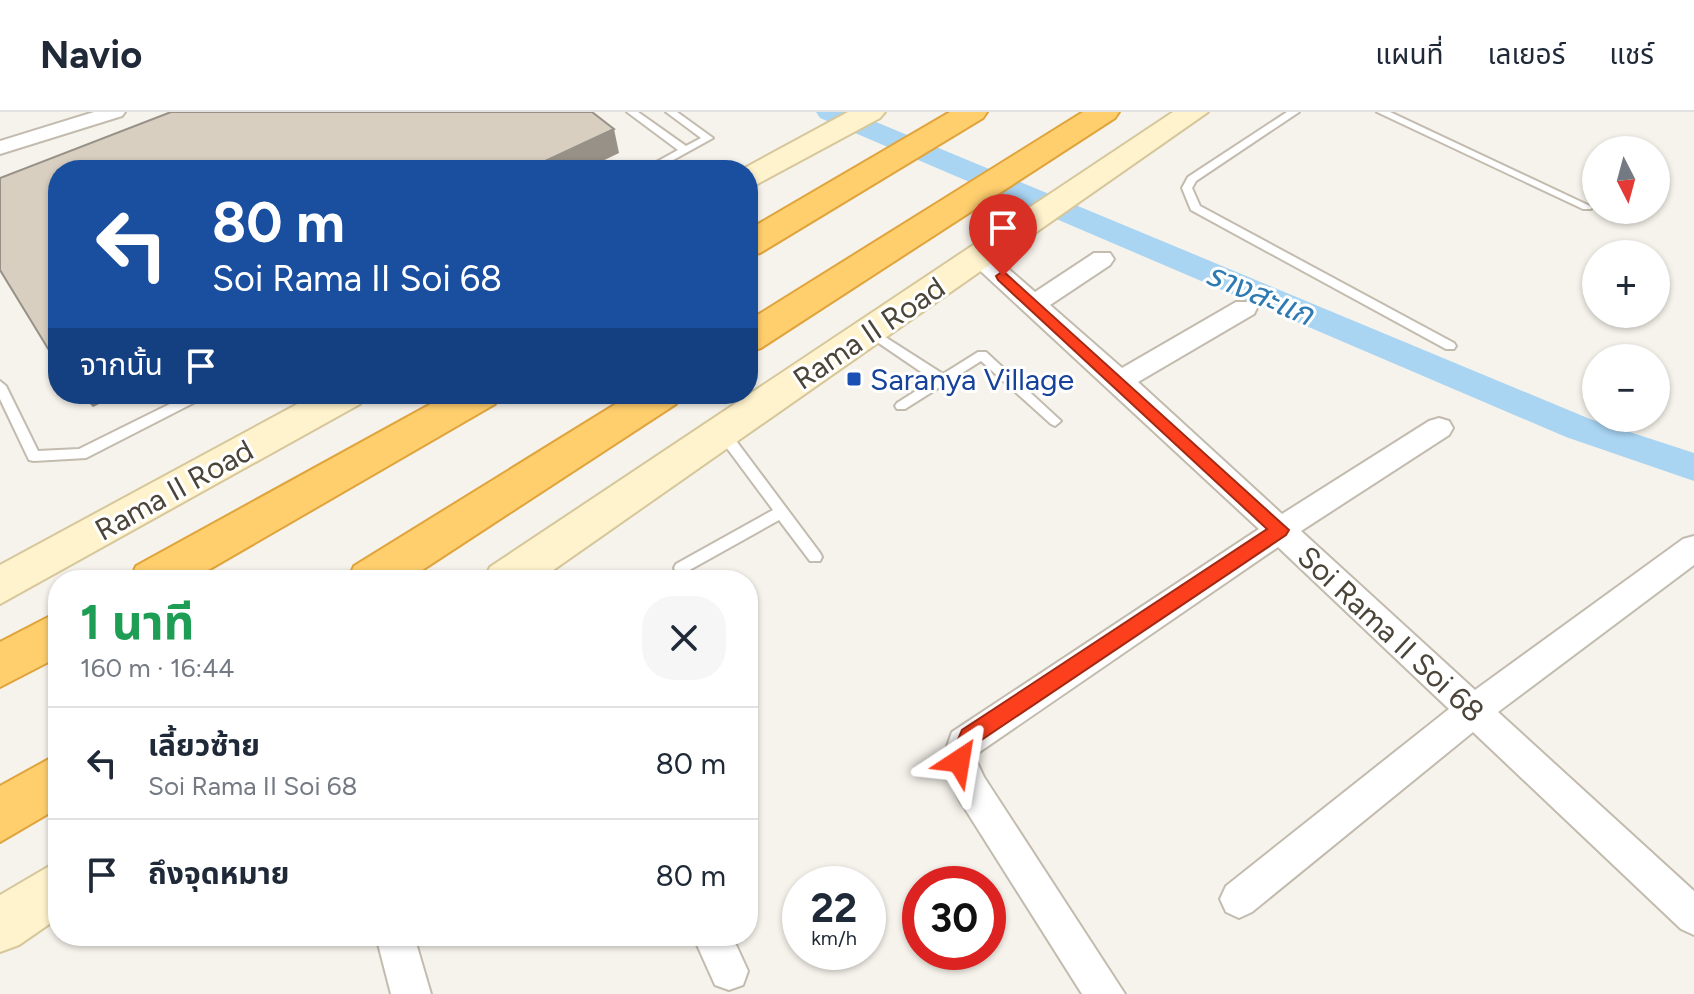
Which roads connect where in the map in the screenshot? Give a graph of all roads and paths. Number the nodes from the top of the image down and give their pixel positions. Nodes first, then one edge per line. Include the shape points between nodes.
1 (115, 112) edge
2 (632, 112) edge
3 (671, 112) edge
4 (870, 112) edge
5 (1104, 112) edge
6 (1193, 112) edge
7 (1294, 112) edge
8 (1382, 112) edge
9 (962, 116) edge
10 (0, 148) edge
11 (685, 150) junction
12 (666, 160) edge
13 (758, 174) edge
14 (1582, 205) edge
15 (758, 239) edge
16 (980, 257) junction
17 (1102, 259) dead end
18 (1035, 303) junction
19 (1245, 308) dead end
20 (871, 332) junction
21 (758, 333) edge
22 (1450, 346) dead end
23 (943, 380) junction
24 (1120, 381) junction
25 (0, 386) edge
26 (181, 404) edge
27 (329, 404) edge
28 (463, 404) edge
29 (646, 404) edge
30 (901, 406) dead end
31 (1055, 421) dead end
32 (1439, 428) dead end
33 (723, 433) junction
34 (783, 511) junction
35 (1280, 530) junction
36 (1694, 548) edge
37 (815, 557) dead end
38 (681, 568) dead end
39 (170, 570) edge
40 (386, 570) edge
41 (520, 570) edge
42 (0, 586) edge
43 (48, 639) edge
44 (0, 666) edge
45 (1474, 710) junction
46 (48, 785) edge
47 (0, 816) edge
48 (48, 894) edge
49 (1239, 899) dead end
50 (1694, 916) edge
51 (0, 926) edge
52 (398, 946) edge
53 (717, 946) edge
54 (729, 971) dead end
55 (411, 994) edge
56 (1105, 994) edge

1 - 10 street
2 - 11 lane
3 - 11 lane via 708,138
4 - 13 main road
5 - 21 highway, Rama II Road
6 - 16 main road, Rama II Road
7 - 22 lane via 1192,179 1187,188 1195,208
8 - 14 lane
9 - 15 highway
11 - 12 lane
16 - 18 street, Soi Rama II Soi 68
16 - 20 main road, Rama II Road
17 - 18 street
18 - 24 street, Soi Rama II Soi 68
19 - 24 street
20 - 23 lane
20 - 33 main road, Rama II Road
23 - 30 lane
23 - 31 lane via 982,355
24 - 35 street, Soi Rama II Soi 68
25 - 26 lane via 34,456 81,454
27 - 42 main road, Rama II Road
28 - 39 highway
29 - 40 highway
32 - 35 street
33 - 34 lane
33 - 41 main road, Rama II Road
34 - 37 lane
34 - 38 lane
35 - 45 street, Soi Rama II Soi 68
35 - 56 street via 969,737 961,749 959,761 972,789
36 - 45 street
43 - 44 highway
45 - 49 street
45 - 50 street, Soi Rama II Soi 68
46 - 47 highway
48 - 51 main road
52 - 55 street
53 - 54 street

